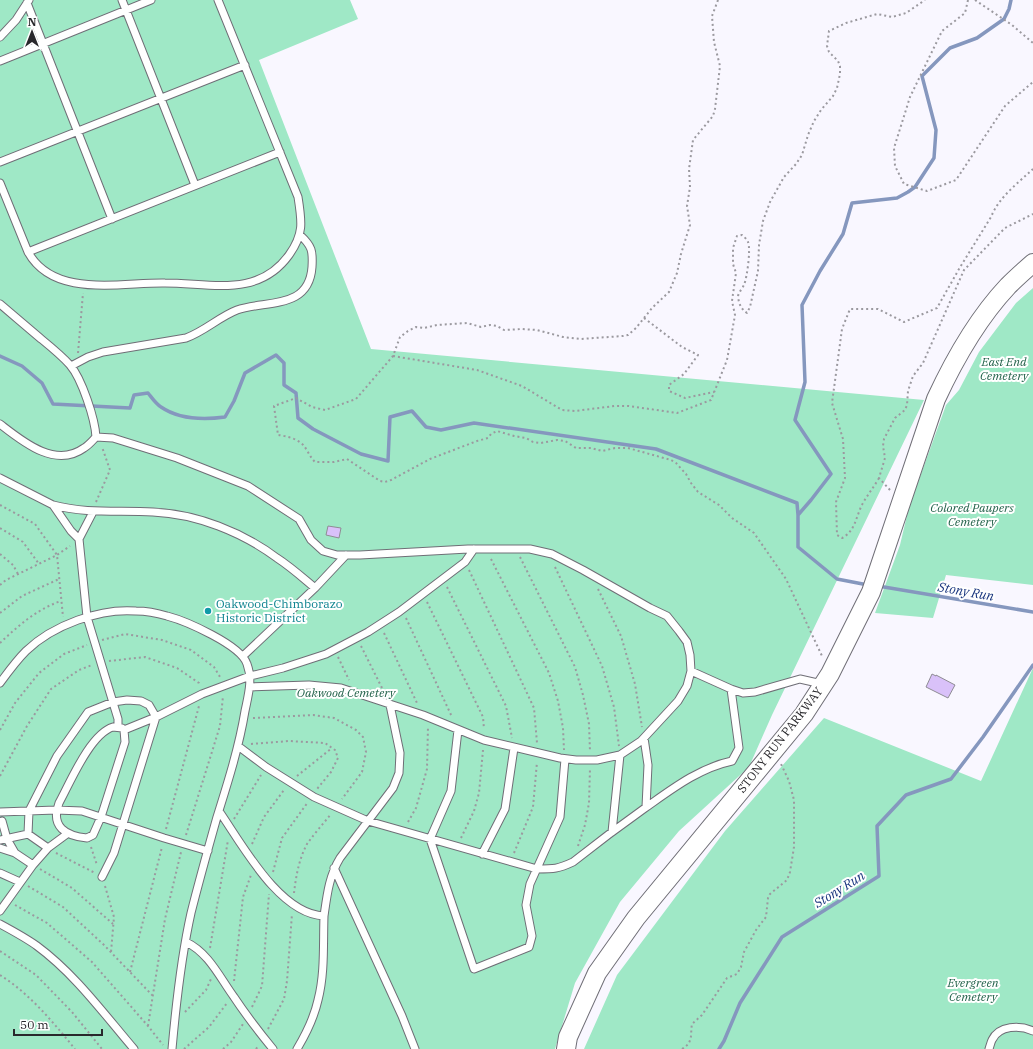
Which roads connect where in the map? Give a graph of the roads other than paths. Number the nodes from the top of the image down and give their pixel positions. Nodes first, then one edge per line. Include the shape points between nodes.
1 (122, 0) edge
2 (151, 0) edge
3 (218, 0) edge
4 (28, 2) edge
5 (126, 11) junction
6 (0, 37) edge
7 (43, 43) junction
8 (0, 61) edge
9 (245, 65) junction
10 (161, 98) junction
11 (77, 132) junction
12 (280, 152) junction
13 (0, 162) edge
14 (0, 183) edge
15 (196, 186) junction
16 (112, 219) junction
17 (300, 235) junction
18 (28, 252) junction
19 (1033, 263) edge
20 (0, 304) edge
21 (71, 366) junction
22 (0, 424) edge
23 (96, 437) junction
24 (0, 478) edge
25 (53, 504) junction
26 (93, 509) junction
27 (76, 541) junction
28 (474, 549) junction
29 (346, 555) junction
30 (316, 588) junction
31 (87, 617) junction
32 (243, 656) junction
33 (691, 672) junction
34 (250, 676) junction
35 (827, 679) junction
36 (0, 682) edge
37 (250, 687) junction
38 (731, 690) junction
39 (113, 702) junction
40 (390, 705) junction
41 (156, 716) junction
42 (121, 728) junction
43 (458, 730) junction
44 (644, 738) junction
45 (238, 746) junction
46 (514, 748) junction
47 (620, 755) junction
48 (565, 759) junction
49 (646, 807) junction
50 (56, 810) junction
51 (29, 811) junction
52 (220, 811) junction
53 (1, 812) edge
54 (101, 817) junction
55 (368, 821) junction
56 (1, 822) edge
57 (122, 824) junction
58 (612, 832) junction
59 (28, 834) junction
60 (67, 834) junction
61 (430, 839) junction
62 (4, 840) edge
63 (0, 848) edge
64 (48, 848) junction
65 (208, 851) junction
66 (14, 853) junction
67 (482, 854) junction
68 (33, 865) junction
69 (334, 868) junction
70 (537, 869) junction
71 (0, 873) edge
72 (102, 877) road end
73 (20, 882) junction
74 (3, 899) edge
75 (0, 911) edge
76 (324, 916) junction
77 (0, 924) edge
78 (186, 942) junction
79 (1033, 1030) edge
80 (134, 1049) edge
81 (172, 1049) edge
82 (273, 1049) edge
83 (297, 1049) edge
84 (415, 1049) edge
85 (566, 1049) edge
86 (989, 1049) edge

1 - 5 lane
2 - 5 lane
3 - 9 lane
4 - 6 lane
4 - 7 lane
5 - 7 lane
5 - 10 lane
7 - 8 lane
7 - 11 lane
9 - 10 lane
9 - 12 lane
10 - 11 lane
10 - 15 lane
11 - 13 lane
11 - 16 lane
12 - 15 lane
12 - 17 lane via 298,197
14 - 18 lane
15 - 16 lane
16 - 18 lane
17 - 18 lane via 275,270 251,283 235,285 84,285 46,273 37,266
17 - 21 lane via 310,244 312,272 307,286 295,297 239,310 186,338 103,352
19 - 35 street, STONY RUN PARKWAY via 1008,286 976,326 949,369 936,399 871,592
20 - 21 lane
21 - 23 lane via 92,413
22 - 23 lane via 36,449 58,455 77,453
23 - 29 lane via 113,438 177,458 248,486 299,519 311,540 323,551
24 - 25 lane
25 - 26 lane via 66,508
25 - 27 lane
26 - 27 lane
26 - 30 lane via 155,512 205,522 262,547
27 - 31 lane
28 - 29 lane
28 - 33 lane via 530,549 552,554 667,616 687,642
28 - 34 lane via 465,562 443,579 402,610 357,638 326,654
29 - 30 lane
30 - 32 lane
31 - 32 lane via 124,611 166,616 200,629
31 - 36 lane via 46,635 27,650
31 - 39 lane
32 - 34 lane
33 - 38 lane
33 - 44 lane via 687,686 678,701
34 - 37 lane
34 - 41 lane via 202,694
35 - 38 lane via 800,679 755,692
35 - 85 street, STONY RUN PARKWAY via 804,714 636,918 597,974 568,1037
37 - 40 lane via 309,685 341,688
37 - 45 lane
38 - 49 lane via 739,748 732,761 713,766 695,775
39 - 41 lane via 141,701 149,705
39 - 42 lane
39 - 51 lane via 88,712 57,756
40 - 43 lane via 423,715
40 - 55 lane via 400,753 399,773 393,788
41 - 42 lane
41 - 57 lane
42 - 50 lane via 108,728 93,743
42 - 54 lane via 125,742
43 - 46 lane
43 - 61 lane via 451,792
44 - 47 lane
44 - 49 lane via 648,765
45 - 52 lane
45 - 55 lane via 312,796
46 - 48 lane
46 - 67 lane via 505,809
47 - 48 lane via 597,760
47 - 58 lane
48 - 70 lane via 560,817
49 - 58 lane
50 - 51 lane
50 - 54 lane via 82,811
50 - 60 lane via 60,827
51 - 53 lane
51 - 59 lane
52 - 65 lane
52 - 76 lane via 270,883 293,904 317,916
53 - 56 lane
54 - 57 lane
54 - 60 lane via 93,834 87,838
55 - 61 lane
55 - 69 lane
56 - 62 lane
57 - 65 lane
57 - 72 lane via 114,853
58 - 70 lane via 573,862 561,868
59 - 62 lane
59 - 64 lane
60 - 64 lane
61 - 67 lane
61 - 70 lane via 474,969 529,947 532,936 526,905 530,884
62 - 66 lane
63 - 66 lane
64 - 68 lane
65 - 78 lane
66 - 68 lane
67 - 70 lane
68 - 73 lane
69 - 76 lane
69 - 84 lane
71 - 73 lane
73 - 74 lane
74 - 75 lane
76 - 83 lane via 323,973 318,1001
77 - 80 lane via 37,946 55,961
78 - 81 lane
78 - 82 lane via 216,969 247,1017
79 - 86 lane via 1018,1026 1006,1028 992,1038

